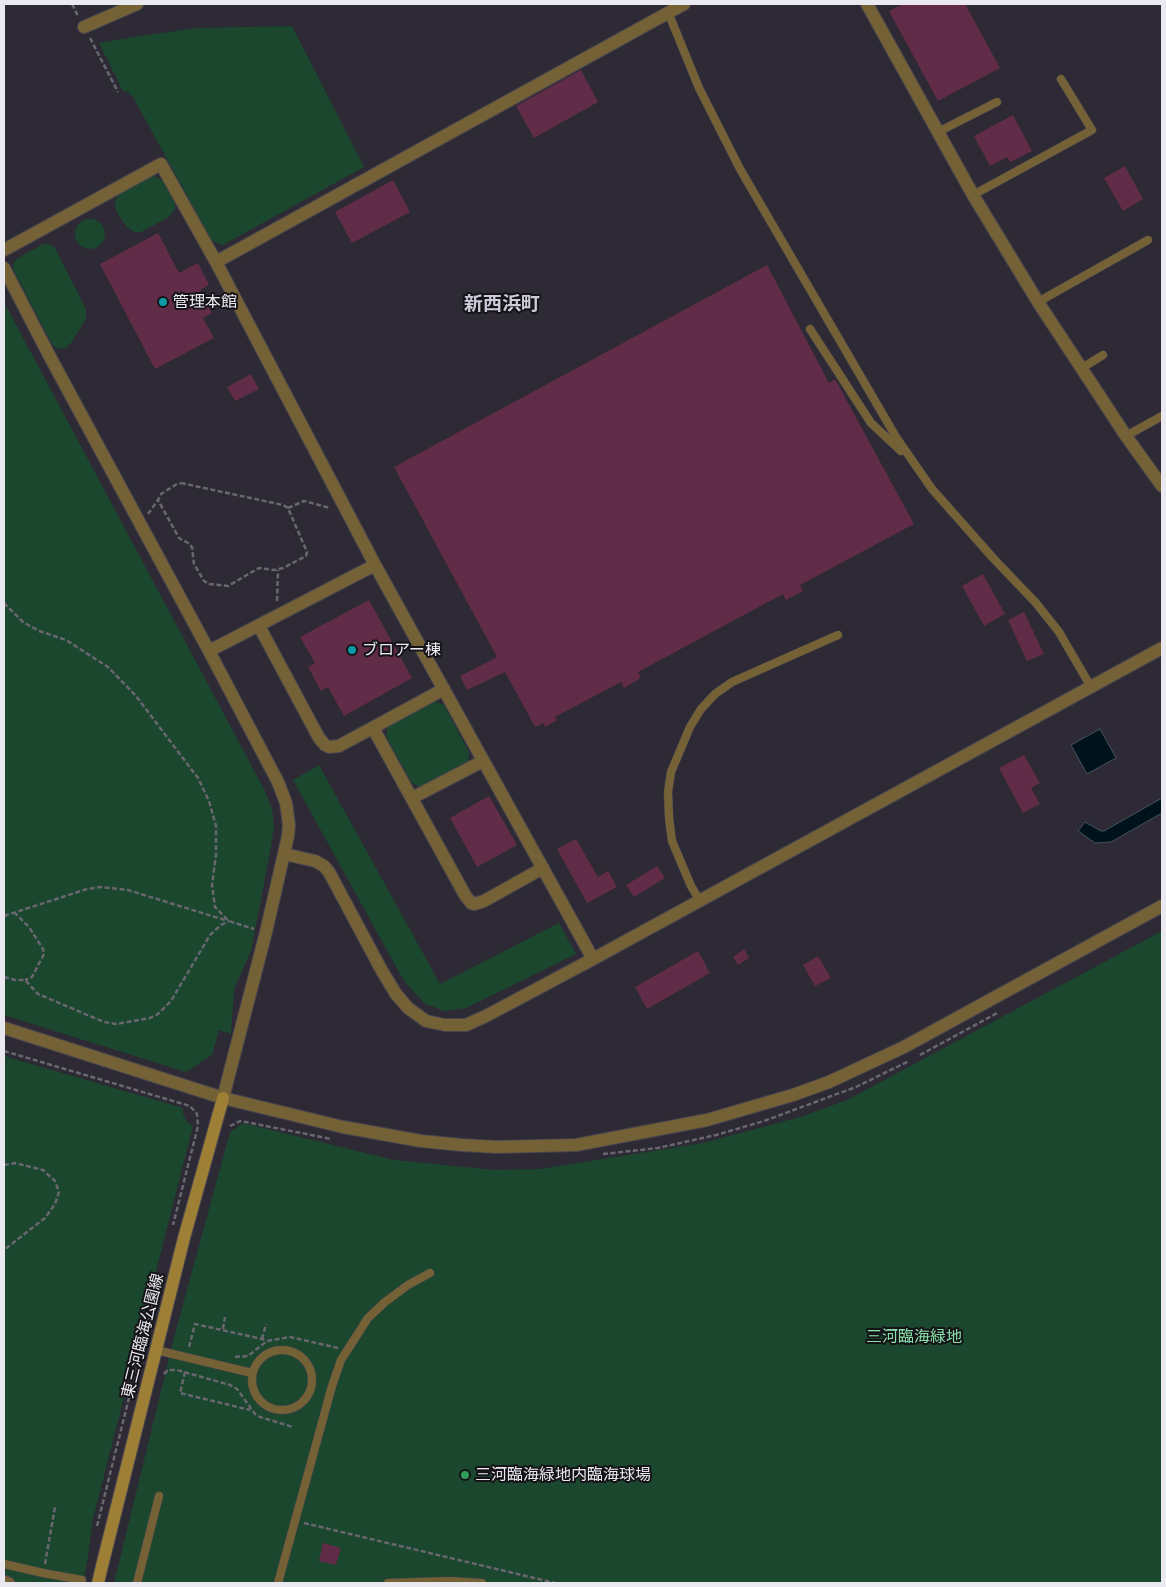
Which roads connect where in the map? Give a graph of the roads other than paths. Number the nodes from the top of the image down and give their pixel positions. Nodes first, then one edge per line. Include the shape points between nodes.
1 (137, 4) edge
2 (684, 4) edge
3 (870, 5) edge
4 (667, 8) edge
5 (84, 27) road end
6 (1061, 79) dead end
7 (997, 102) dead end
8 (938, 132) junction
9 (973, 195) junction
10 (1148, 240) dead end
11 (4, 250) edge
12 (216, 262) junction
13 (4, 268) edge
14 (1038, 302) junction
15 (810, 329) dead end
16 (1103, 355) dead end
17 (1082, 368) junction
18 (1162, 416) edge
19 (1126, 436) junction
20 (907, 455) junction
21 (1162, 486) edge
22 (375, 565) junction
23 (259, 626) junction
24 (838, 635) dead end
25 (1162, 648) edge
26 (209, 651) junction
27 (1091, 687) junction
28 (444, 689) junction
29 (374, 728) junction
30 (484, 761) junction
31 (412, 798) junction
32 (284, 854) junction
33 (543, 868) junction
34 (700, 901) junction
35 (1162, 906) edge
36 (593, 959) junction
37 (4, 1028) edge
38 (223, 1098) junction
39 (430, 1273) dead end
40 (156, 1350) junction
41 (252, 1373) junction
42 (159, 1496) dead end
43 (4, 1564) edge
44 (82, 1580) dead end
45 (4, 1581) edge
46 (9, 1583) edge
47 (98, 1583) edge
48 (137, 1583) edge
49 (278, 1583) edge
50 (388, 1583) edge
51 (482, 1583) edge

1 - 5 street
2 - 4 street
3 - 8 street
4 - 12 street
4 - 20 lane via 699,88 740,169
6 - 9 lane via 1092,130
7 - 8 lane
8 - 9 street
9 - 14 street
10 - 14 lane
11 - 12 street via 161,164
12 - 22 street
13 - 26 street
14 - 17 street
15 - 20 lane via 871,423
16 - 17 lane
17 - 19 street
18 - 19 lane
19 - 21 street
20 - 27 lane via 932,488 1059,632
22 - 23 street
22 - 28 street
23 - 26 street
23 - 29 street via 325,745 339,746
24 - 34 lane via 732,682 715,694 690,727 671,772 668,792 672,841
25 - 27 street
26 - 32 street via 286,803 289,825
27 - 34 street
28 - 29 street
28 - 30 street
29 - 31 street
30 - 31 street
30 - 33 street
31 - 33 street via 471,903 484,901
32 - 36 street via 324,866 396,994 426,1021 454,1026 476,1021
32 - 38 street
33 - 36 street
34 - 36 street
35 - 38 street via 904,1047 836,1079 758,1106 669,1128 576,1145 462,1145 342,1127
37 - 38 street
38 - 40 main road, 東三河臨海公園線
39 - 49 lane via 408,1285 368,1318 341,1360
40 - 41 lane
40 - 47 main road, 東三河臨海公園線, bridge
41 - 41 lane via 267,1354 290,1351 301,1356 312,1373 309,1396 288,1410 265,1406 252,1386
42 - 48 lane
43 - 44 lane
45 - 46 street
50 - 51 lane

